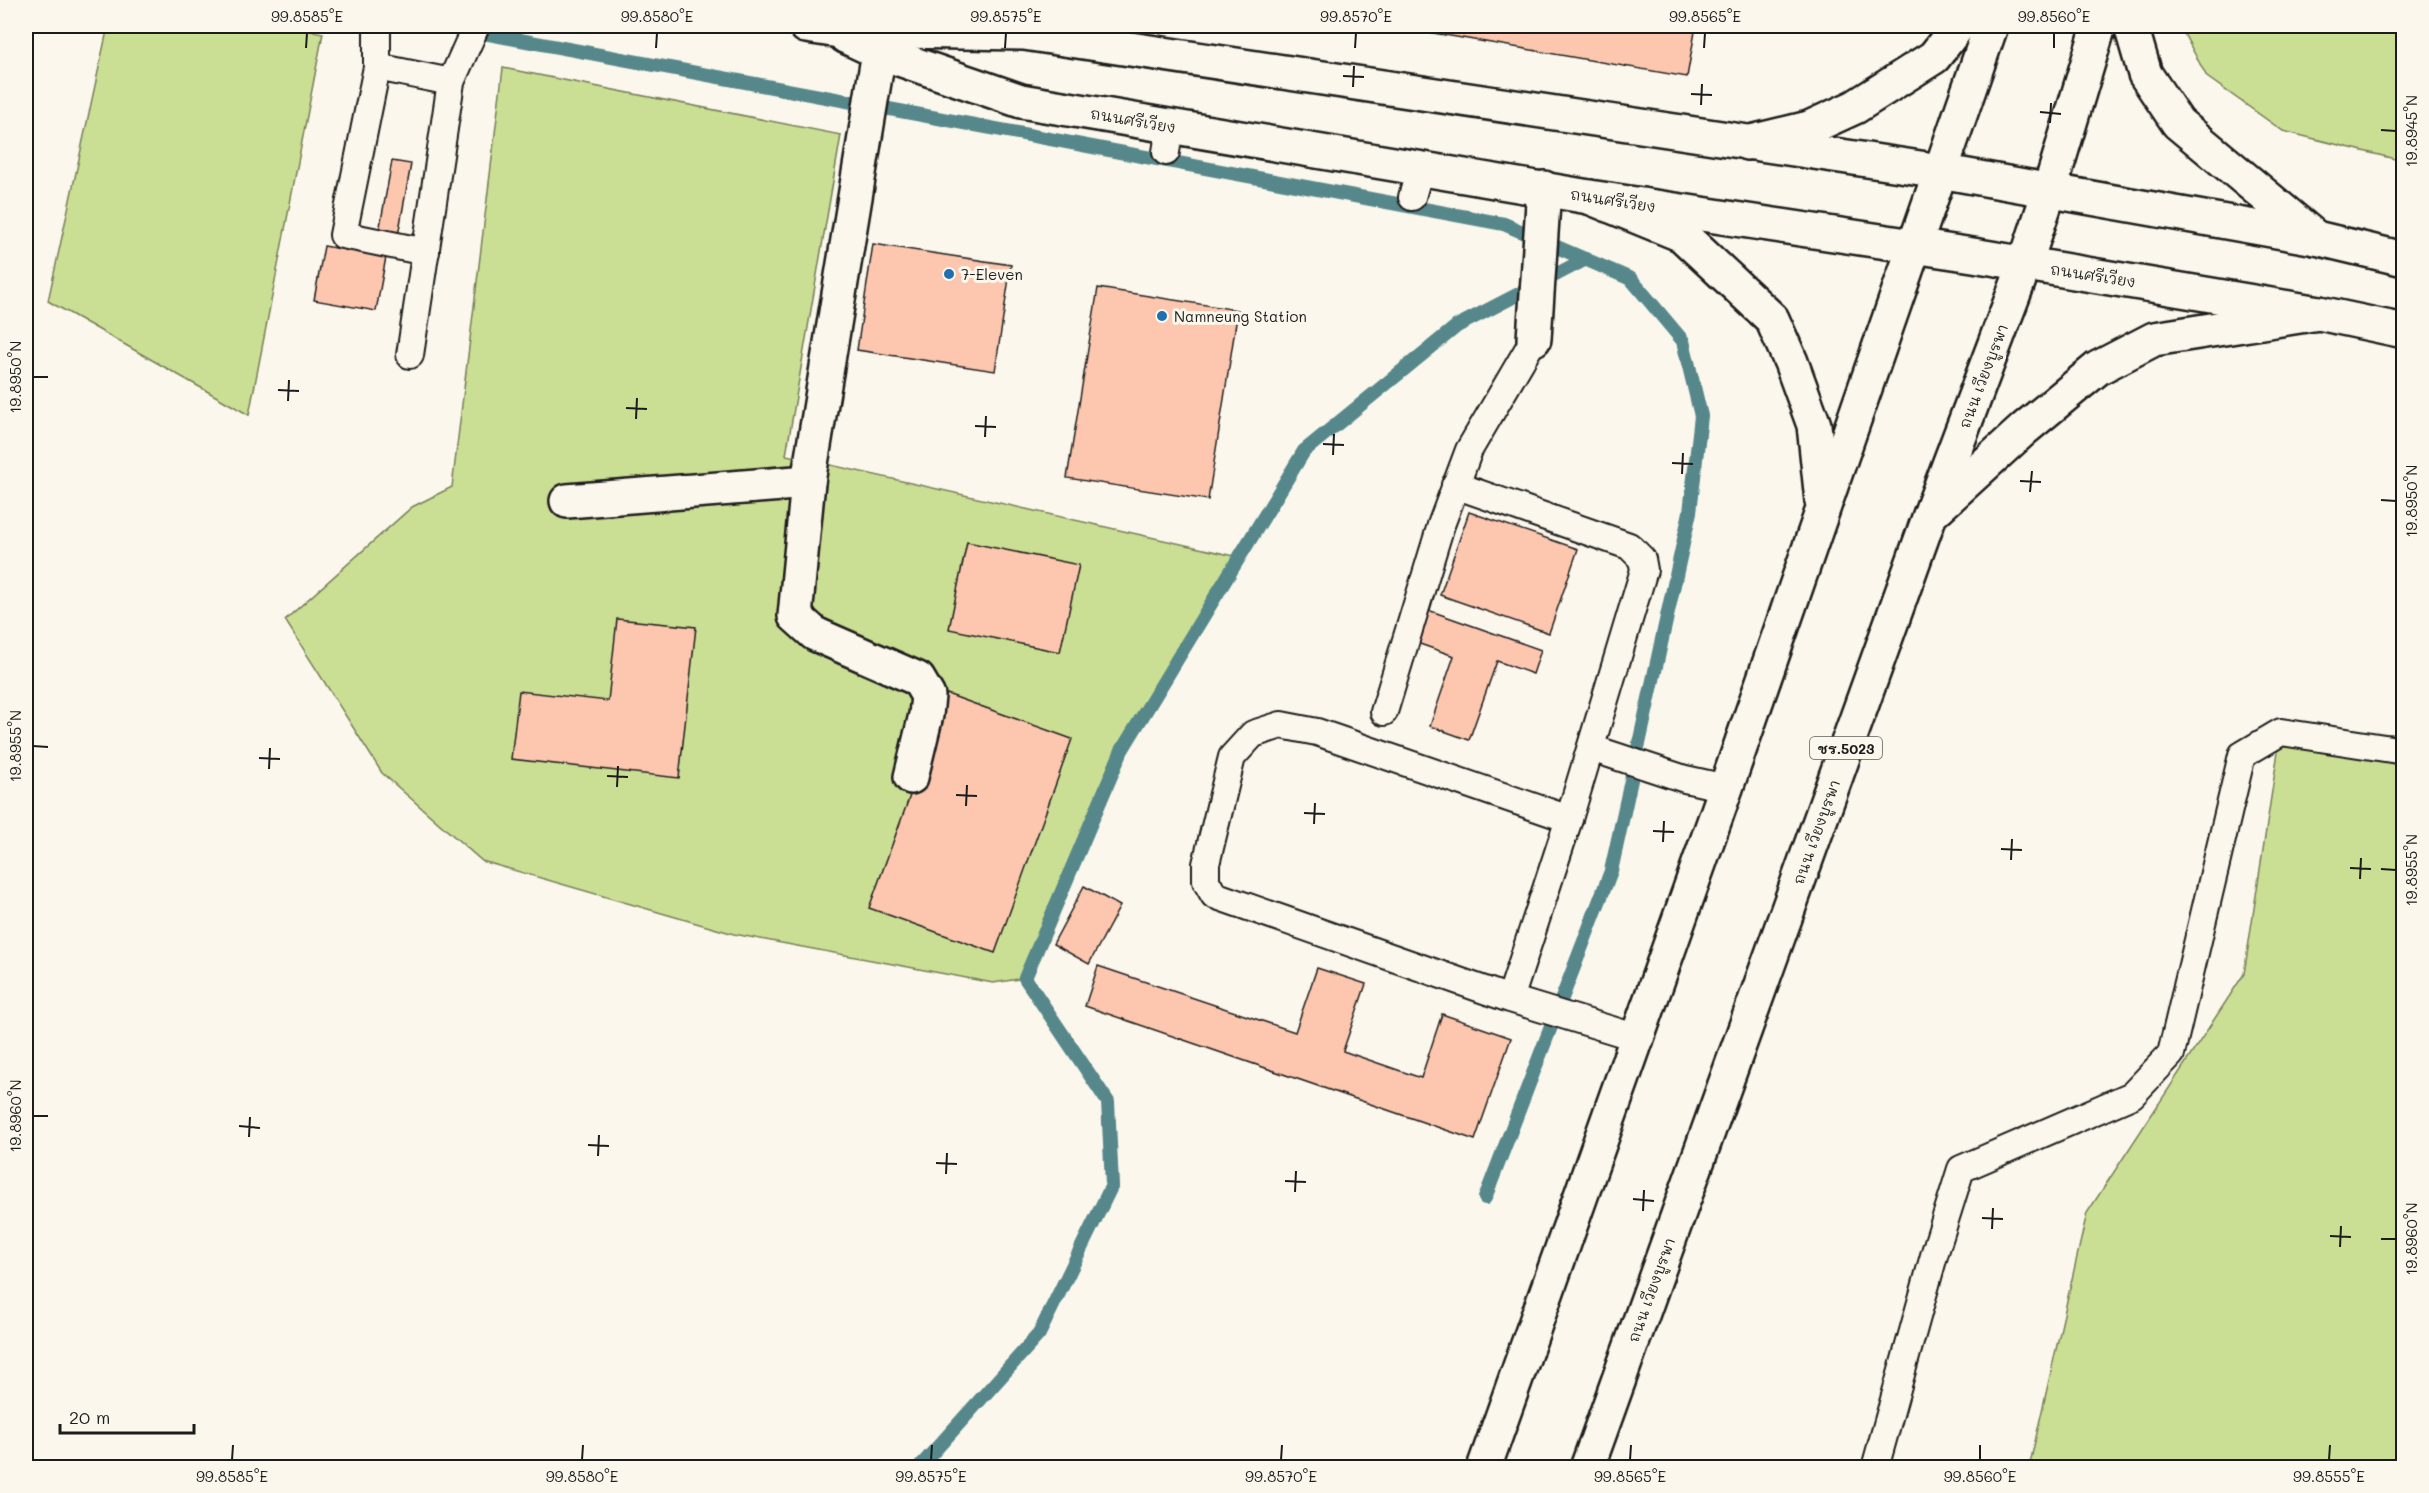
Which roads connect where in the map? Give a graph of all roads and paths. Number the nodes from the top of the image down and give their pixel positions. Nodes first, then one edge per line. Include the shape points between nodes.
1 (476, 26) edge
2 (1958, 26) edge
3 (1991, 26) edge
4 (2098, 26) edge
5 (2131, 26) edge
6 (820, 28) edge
7 (377, 45) edge
8 (879, 52) junction
9 (456, 72) junction
10 (1748, 143) junction
11 (1940, 171) junction
12 (1544, 188) junction
13 (2050, 189) junction
14 (1589, 197) junction
15 (2316, 238) junction
16 (1915, 246) junction
17 (426, 252) junction
18 (2403, 259) edge
19 (2025, 264) junction
20 (2319, 313) junction
21 (2403, 331) edge
22 (1534, 339) joint
23 (410, 355) dead end
24 (808, 482) junction
25 (1455, 485) junction
26 (567, 501) dead end
27 (1823, 509) junction
28 (1930, 515) junction
29 (1384, 712) dead end
30 (2403, 751) edge
31 (1601, 752) junction
32 (911, 777) dead end
33 (1726, 788) junction
34 (1569, 819) junction
35 (1521, 1002) junction
36 (1635, 1037) junction
37 (1484, 1467) edge
38 (1587, 1467) edge
39 (1875, 1467) edge

1 - 9 lane
2 - 10 main road via 1934,57 1855,107 1809,128
3 - 11 main road
4 - 13 main road, ถนน เวียงบูรพา / ชร.5023
5 - 15 main road via 2145,74 2178,123
6 - 8 main road, ถนนศรีเวียง
6 - 10 main road, ถนนศรีเวียง via 1023,33
7 - 9 lane
7 - 17 lane via 343,235
8 - 12 main road, ถนนศรีเวียง via 1021,101 1168,140 1416,183
8 - 24 main road
9 - 17 lane
10 - 11 main road, ถนนศรีเวียง
11 - 13 main road, ถนนศรีเวียง
11 - 16 main road
12 - 14 main road, ถนนศรีเวียง
12 - 22 main road
13 - 15 main road, ถนนศรีเวียง
13 - 19 main road, ถนน เวียงบูรพา / ชร.5023
14 - 16 main road, ถนนศรีเวียง
14 - 27 main road via 1682,235 1772,319 1814,425
15 - 18 main road, ถนนศรีเวียง
16 - 19 main road, ถนนศรีเวียง
16 - 27 main road
17 - 23 lane
19 - 20 main road, ถนนศรีเวียง
19 - 28 main road, ถนน เวียงบูรพา / ชร.5023
20 - 21 main road, ถนนศรีเวียง
20 - 28 main road via 2154,339 2098,368
22 - 25 lane via 1468,450
24 - 26 main road
24 - 32 main road via 795,616 815,634 918,679 928,696
25 - 29 lane
25 - 31 lane via 1629,546 1642,559 1644,570
27 - 33 main road
28 - 38 main road, ถนน เวียงบูรพา / ชร.5023
30 - 39 lane via 2281,732 2242,755 2172,1054 2132,1095 1961,1169
31 - 33 lane
31 - 34 lane
33 - 36 main road
34 - 35 lane
34 - 35 lane via 1317,732 1281,725 1253,734 1232,757 1206,864 1206,881 1214,895
35 - 36 lane
36 - 37 main road

